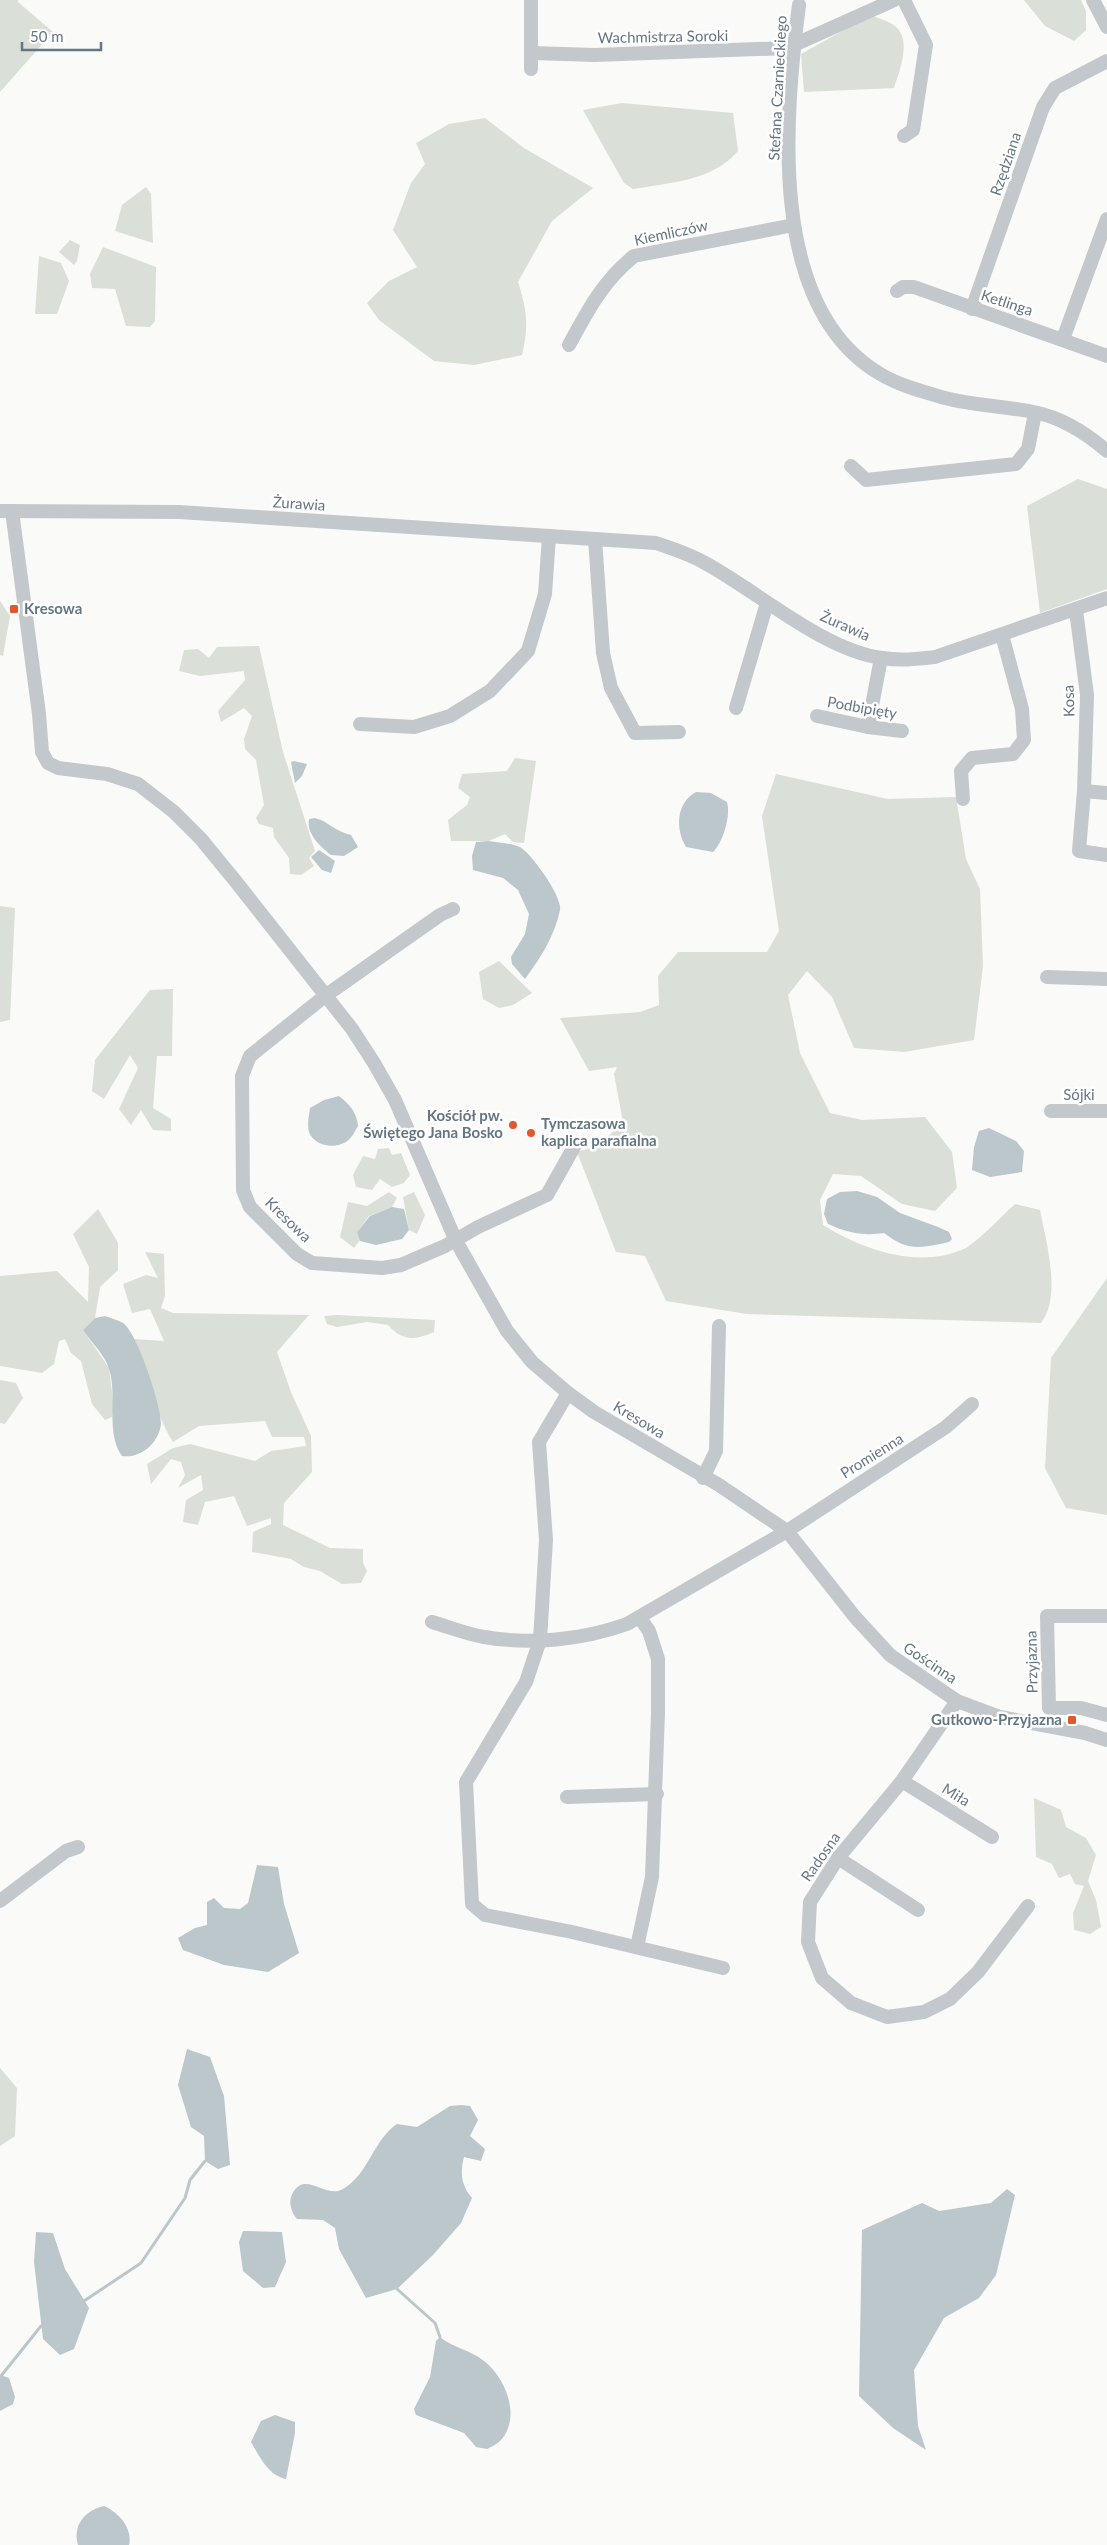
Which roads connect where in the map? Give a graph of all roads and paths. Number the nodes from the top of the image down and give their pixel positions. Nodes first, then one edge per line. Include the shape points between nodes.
1 (531, 0) edge
2 (894, 0) edge
3 (904, 0) edge
4 (1093, 0) edge
5 (800, 5) dead end
6 (1107, 27) edge
7 (794, 44) junction
8 (531, 52) junction
9 (1107, 61) edge
10 (531, 69) dead end
11 (904, 136) dead end
12 (1107, 219) edge
13 (794, 225) junction
14 (897, 291) dead end
15 (972, 309) junction
16 (1063, 339) junction
17 (569, 345) dead end
18 (1107, 356) edge
19 (1035, 412) junction
20 (1107, 451) edge
21 (851, 466) dead end
22 (6, 511) edge
23 (549, 536) junction
24 (595, 539) junction
25 (1107, 598) edge
26 (767, 603) junction
27 (1076, 610) junction
28 (1002, 635) junction
29 (881, 658) junction
30 (736, 708) dead end
31 (817, 716) dead end
32 (360, 724) dead end
33 (868, 727) junction
34 (902, 731) dead end
35 (679, 732) dead end
36 (1084, 791) junction
37 (1107, 793) edge
38 (963, 799) dead end
39 (1107, 855) edge
40 (453, 909) dead end
41 (1046, 977) dead end
42 (1107, 979) edge
43 (325, 996) junction
44 (1051, 1111) dead end
45 (1107, 1111) edge
46 (574, 1147) dead end
47 (456, 1241) junction
48 (719, 1326) dead end
49 (568, 1393) junction
50 (972, 1404) dead end
51 (703, 1478) junction
52 (787, 1531) junction
53 (1107, 1616) edge
54 (640, 1618) junction
55 (432, 1622) dead end
56 (540, 1640) junction
57 (957, 1701) junction
58 (1107, 1715) edge
59 (1107, 1740) edge
60 (902, 1780) junction
61 (656, 1794) junction
62 (567, 1797) dead end
63 (992, 1837) dead end
64 (78, 1847) dead end
65 (838, 1858) junction
66 (0, 1901) edge
67 (1028, 1906) dead end
68 (918, 1910) dead end
69 (637, 1947) junction
70 (723, 1968) dead end

1 - 8 street
2 - 7 street
3 - 11 street via 926,45 914,130
4 - 6 street
5 - 7 street, Stefana Czarnieckiego
7 - 8 street, Wachmistrza Soroki via 787,48 735,51 595,55
7 - 13 street, Stefana Czarnieckiego via 789,142
8 - 10 street
9 - 15 street, Rzędziana via 1055,88 1043,107
12 - 16 street
13 - 17 street, Kiemliczów via 634,256 602,287
13 - 19 street, Stefana Czarnieckiego via 799,255 814,299 856,356 881,374 919,391 953,400
14 - 15 street, Ketlinga via 903,287 914,287
15 - 16 street, Ketlinga
16 - 18 street, Ketlinga
19 - 20 street, Stefana Czarnieckiego via 1070,425
19 - 21 street via 1028,449 1016,464 866,480
22 - 23 street, Żurawia via 179,512
22 - 43 street, Kresowa via 39,714 42,752 48,763 58,768 106,774 138,784 174,812 237,883
23 - 24 street, Żurawia
23 - 32 street via 545,594 528,651 490,691 450,716 414,727
24 - 26 street, Żurawia via 656,543 682,552 706,563
24 - 35 street via 603,653 612,688 635,733
25 - 27 street, Żurawia
26 - 29 street, Żurawia via 849,649
26 - 30 street
27 - 28 street, Żurawia
27 - 36 street, Kosa via 1087,696
28 - 29 street, Żurawia via 935,657
28 - 38 street via 1022,709 1024,740 1013,754 972,758 961,771
29 - 33 street
31 - 33 street, Podbipięty
33 - 34 street, Podbipięty
36 - 37 street
36 - 39 street, Kosa via 1080,850
40 - 43 street, Kresowa
41 - 42 street
43 - 47 street, Kresowa via 352,1029 395,1100
43 - 47 street, Kresowa via 250,1056 242,1076 243,1190 250,1206 297,1254 312,1263 382,1268 401,1265
44 - 45 street, Sójki
46 - 47 street via 547,1195 478,1227
47 - 49 street, Kresowa via 506,1331 532,1362
48 - 51 street via 716,1451
49 - 51 street, Kresowa
49 - 56 street via 539,1442 546,1540
50 - 52 street, Promienna via 946,1427
51 - 52 street, Kresowa
52 - 54 street, Promienna
52 - 57 street, Gościnna via 855,1617 890,1655
53 - 58 street, Przyjazna via 1047,1616 1049,1708 1081,1708
54 - 56 street, Promienna via 604,1632
54 - 61 street via 658,1659
55 - 56 street, Promienna via 483,1637
56 - 69 street via 526,1682 466,1782 472,1904 486,1916
57 - 59 street, Gościnna via 1000,1717
57 - 60 street, Radosna
60 - 63 street, Miła
60 - 65 street, Radosna
61 - 62 street
61 - 69 street via 652,1877
64 - 66 street via 66,1850
65 - 67 street, Radosna via 810,1902 808,1942 822,1978 851,2002 887,2017 924,2012 950,1999 978,1972
65 - 68 street
69 - 70 street

